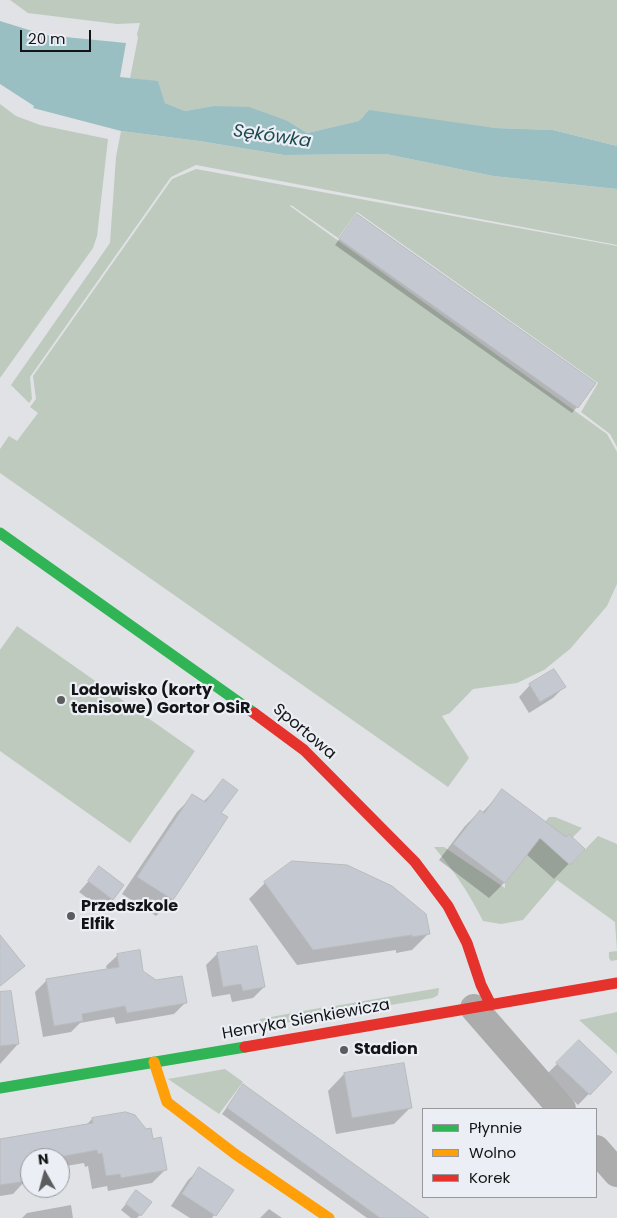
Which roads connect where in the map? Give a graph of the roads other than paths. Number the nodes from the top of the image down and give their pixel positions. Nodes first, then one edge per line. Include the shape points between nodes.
1 (0, 533) edge
2 (617, 983) edge
3 (483, 1007) junction
4 (154, 1062) junction
5 (0, 1088) edge
6 (561, 1108) edge
7 (597, 1150) edge
8 (617, 1174) edge
9 (330, 1218) edge

1 - 3 street, Sportowa via 304,750 411,857 448,906 473,957
2 - 3 street, Henryka Sienkiewicza
3 - 4 street, Henryka Sienkiewicza
3 - 6 street
4 - 5 street, Henryka Sienkiewicza
4 - 9 street via 167,1102 234,1154
7 - 8 street

